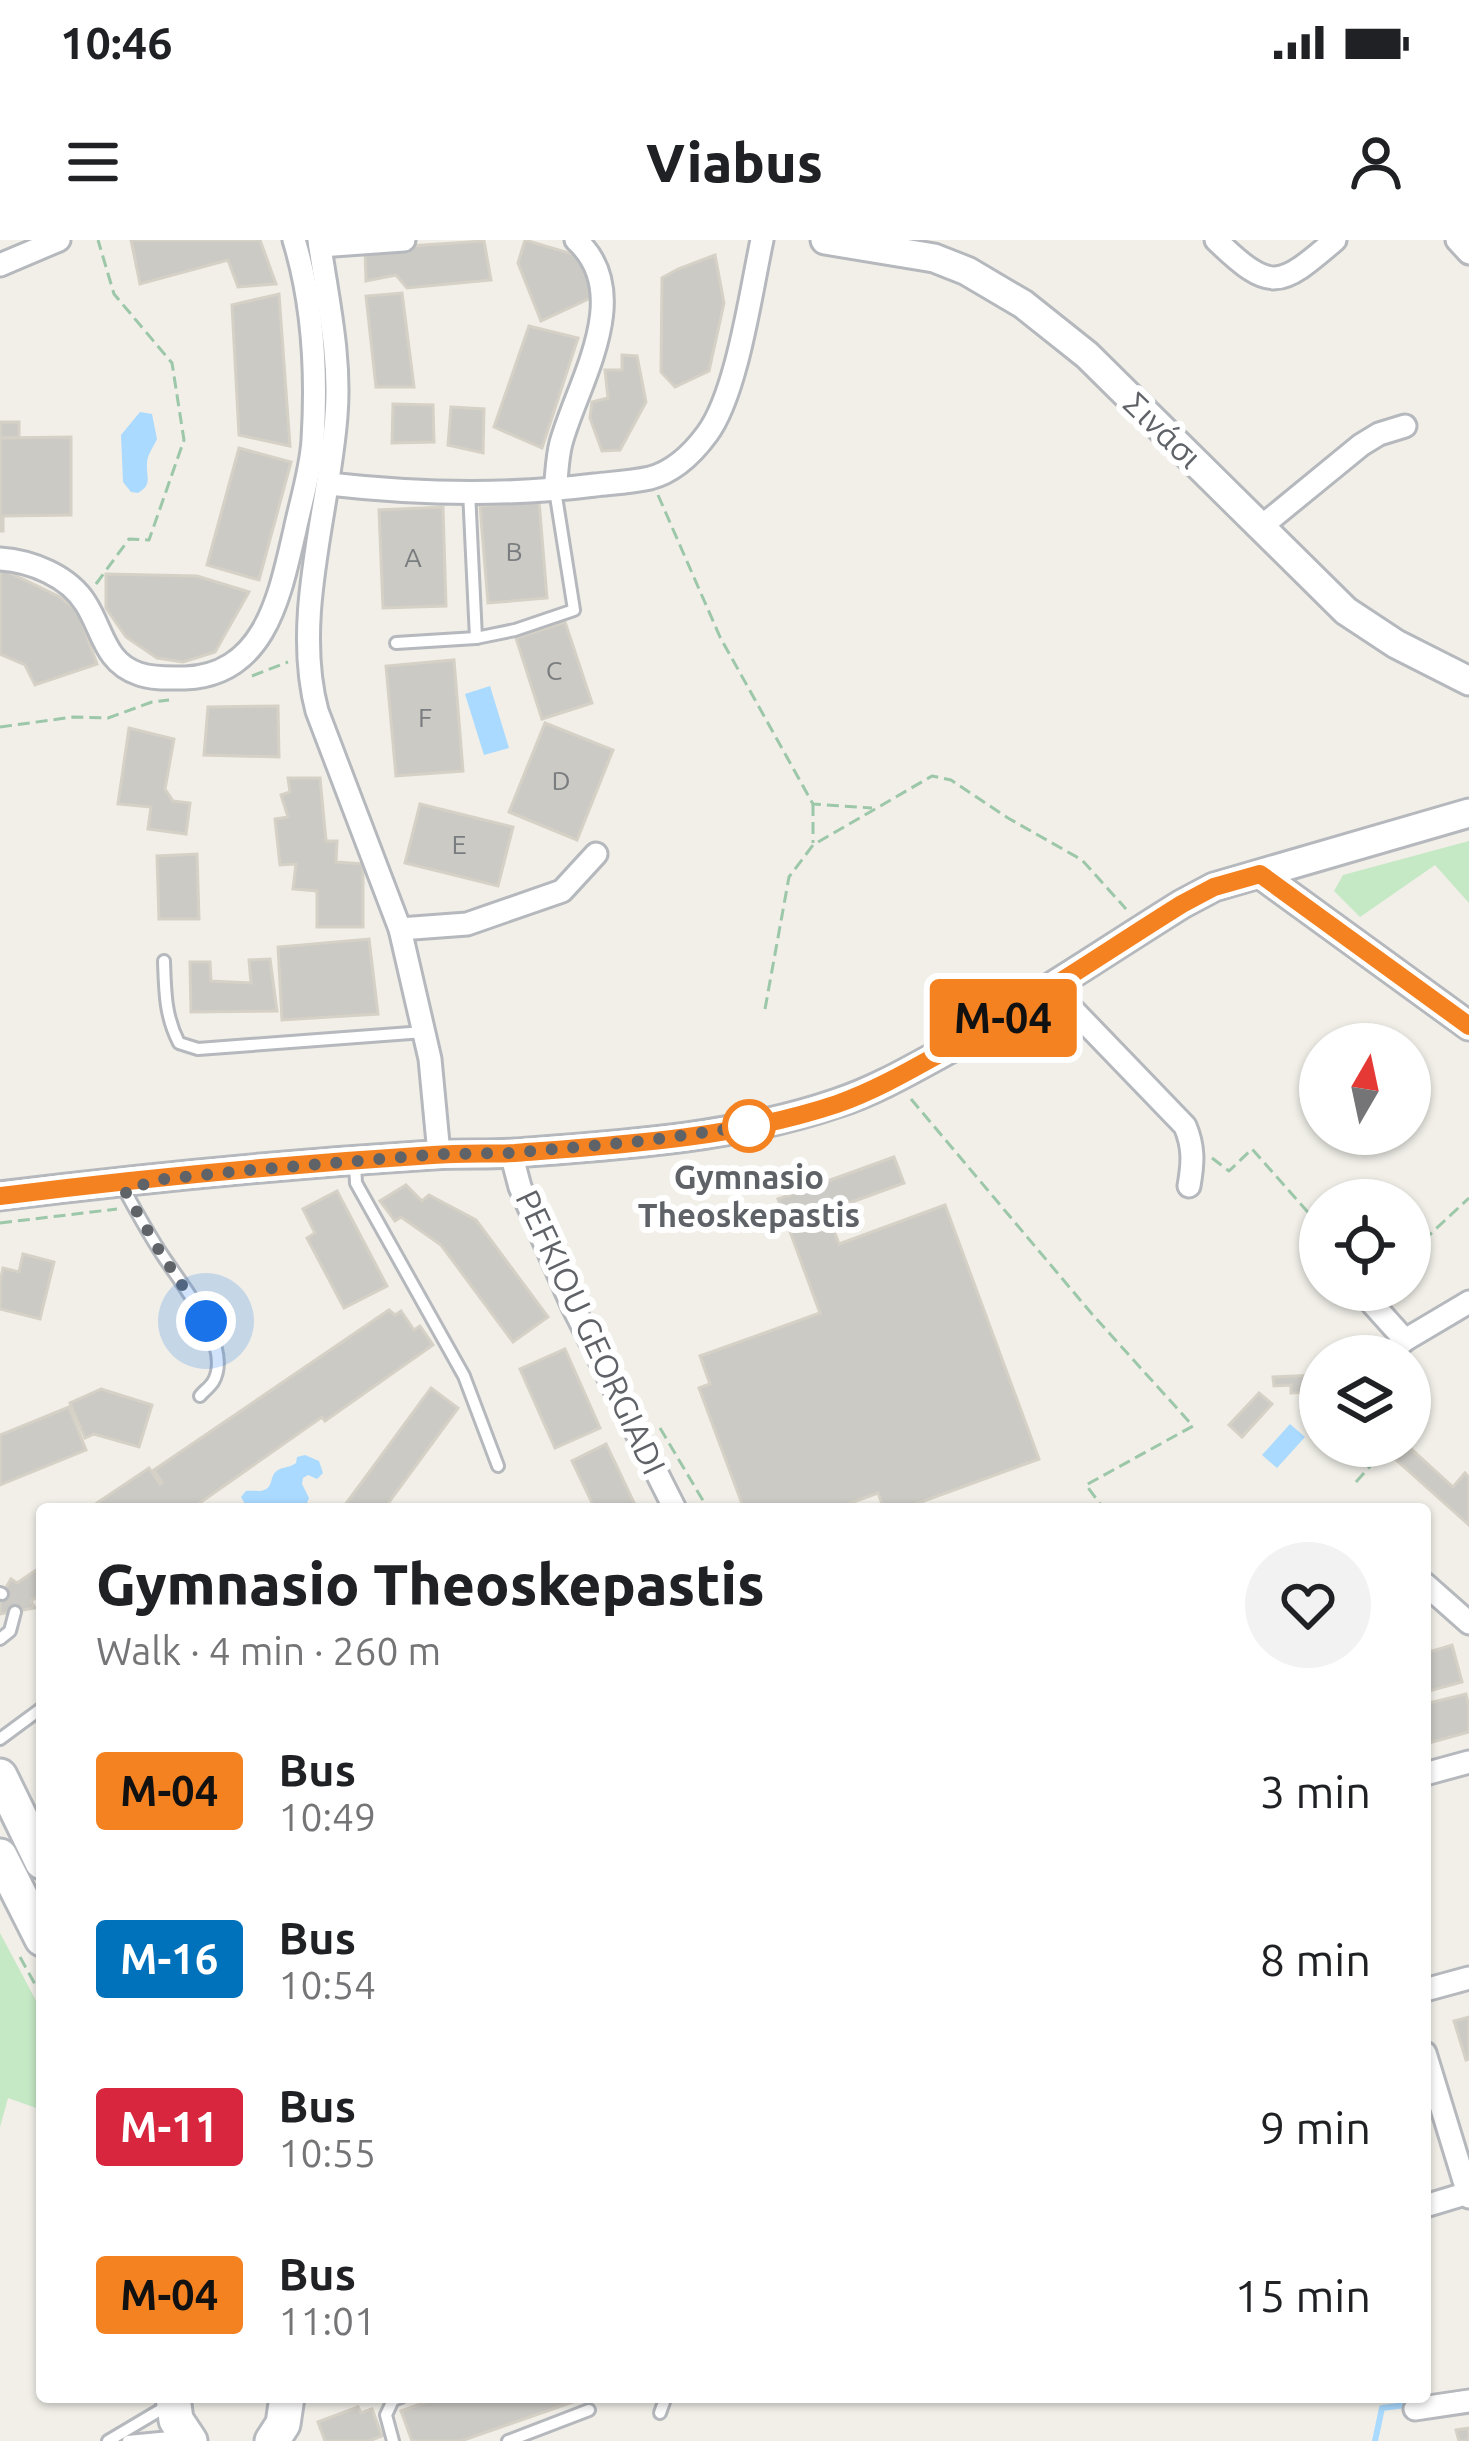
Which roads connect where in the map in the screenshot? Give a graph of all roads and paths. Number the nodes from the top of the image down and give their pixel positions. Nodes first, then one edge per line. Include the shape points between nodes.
1 (59, 240) edge
2 (98, 240) edge
3 (294, 240) edge
4 (404, 240) edge
5 (576, 240) edge
6 (762, 240) edge
7 (825, 240) edge
8 (1216, 240) edge
9 (1335, 240) edge
10 (1457, 240) edge
11 (320, 243) edge
12 (1469, 254) edge
13 (0, 265) edge
14 (1405, 426) dead end
15 (650, 478) junction
16 (328, 484) junction
17 (555, 490) junction
18 (470, 491) junction
19 (1262, 526) junction
20 (0, 559) edge
21 (84, 599) junction
22 (476, 638) junction
23 (396, 643) dead end
24 (1469, 681) edge
25 (813, 803) junction
26 (874, 808) junction
27 (1469, 813) edge
28 (813, 845) junction
29 (596, 854) dead end
30 (1260, 874) junction
31 (1143, 928) junction
32 (400, 929) junction
33 (164, 962) dead end
34 (1052, 987) junction
35 (765, 1010) dead end
36 (1469, 1026) edge
37 (424, 1032) junction
38 (894, 1079) junction
39 (1192, 1142) junction
40 (511, 1153) junction
41 (439, 1154) junction
42 (355, 1161) junction
43 (156, 1180) junction
44 (1189, 1186) dead end
45 (0, 1196) edge
46 (1469, 1198) edge
47 (130, 1199) junction
48 (1299, 1202) edge
49 (0, 1219) edge
50 (1431, 1233) edge
51 (1469, 1302) edge
52 (1379, 1311) edge
53 (1400, 1335) edge
54 (1413, 1335) edge
55 (200, 1396) dead end
56 (498, 1466) dead end
57 (1369, 1467) edge
58 (1356, 1482) dead end
59 (672, 1503) edge
60 (1100, 1503) edge
61 (1431, 1589) edge
62 (15, 1612) dead end
63 (1469, 1623) edge
64 (0, 1639) edge
65 (36, 1712) edge
66 (0, 1739) edge
67 (1469, 1762) edge
68 (1431, 1772) edge
69 (0, 1776) edge
70 (36, 1850) edge
71 (0, 1856) edge
72 (28, 1942) edge
73 (36, 1973) edge
74 (1469, 1978) edge
75 (1431, 1988) edge
76 (1431, 2073) edge
77 (1468, 2195) edge
78 (1431, 2204) edge
79 (1469, 2401) edge
80 (168, 2403) edge
81 (173, 2403) edge
82 (392, 2403) edge
83 (664, 2403) edge
84 (1415, 2409) dead end
85 (589, 2410) dead end
86 (660, 2414) dead end
87 (187, 2438) edge
88 (108, 2441) edge
89 (128, 2441) edge
90 (393, 2441) edge
91 (508, 2441) edge

1 - 13 street
2 - 21 path via 114,294 172,363 184,440 149,540 129,539
3 - 21 street via 313,359 313,442 265,629 218,671 146,676 111,655
4 - 11 street
5 - 17 street via 593,262 602,306
6 - 15 street via 722,407 688,456
7 - 19 street, Σινάσι via 934,258 995,286 1087,355
8 - 9 street via 1255,274 1280,279
10 - 12 street
11 - 16 street via 336,351
14 - 19 street via 1361,445
15 - 17 street
15 - 25 path via 721,637
16 - 18 street
16 - 32 street via 309,680
17 - 18 street
17 - 22 lane via 574,610
18 - 22 lane
19 - 24 street, Σινάσι via 1346,611
20 - 21 street via 52,573
22 - 23 lane
25 - 26 path
25 - 28 path
26 - 28 path
26 - 31 path via 932,776 951,780 1082,860
27 - 30 street
28 - 35 path via 789,877
29 - 32 street via 562,891 467,924
30 - 31 street via 1214,887
30 - 36 street
31 - 34 street
32 - 37 street
33 - 37 lane via 172,1028 179,1043 198,1049
34 - 38 street
34 - 39 street
37 - 41 street
38 - 40 street via 743,1127
38 - 60 path via 1192,1426 1087,1485
39 - 44 street
39 - 48 path via 1229,1171 1252,1149
40 - 41 street
40 - 59 street, PEFKIOU GEORGIADI via 573,1306
41 - 42 street
42 - 43 street
42 - 56 lane via 356,1183 464,1376
43 - 45 street
43 - 47 street
46 - 50 path
47 - 49 path
47 - 49 street
47 - 55 lane via 214,1342 215,1380
51 - 54 street
52 - 53 street
57 - 58 path
61 - 63 street
62 - 64 lane
65 - 66 lane
67 - 68 street
69 - 70 main road
71 - 72 main road
72 - 73 path
74 - 75 street
76 - 77 street
77 - 78 street
79 - 84 street
80 - 88 lane
81 - 87 main road
82 - 90 lane via 386,2415
83 - 86 lane
85 - 91 lane
87 - 89 lane

